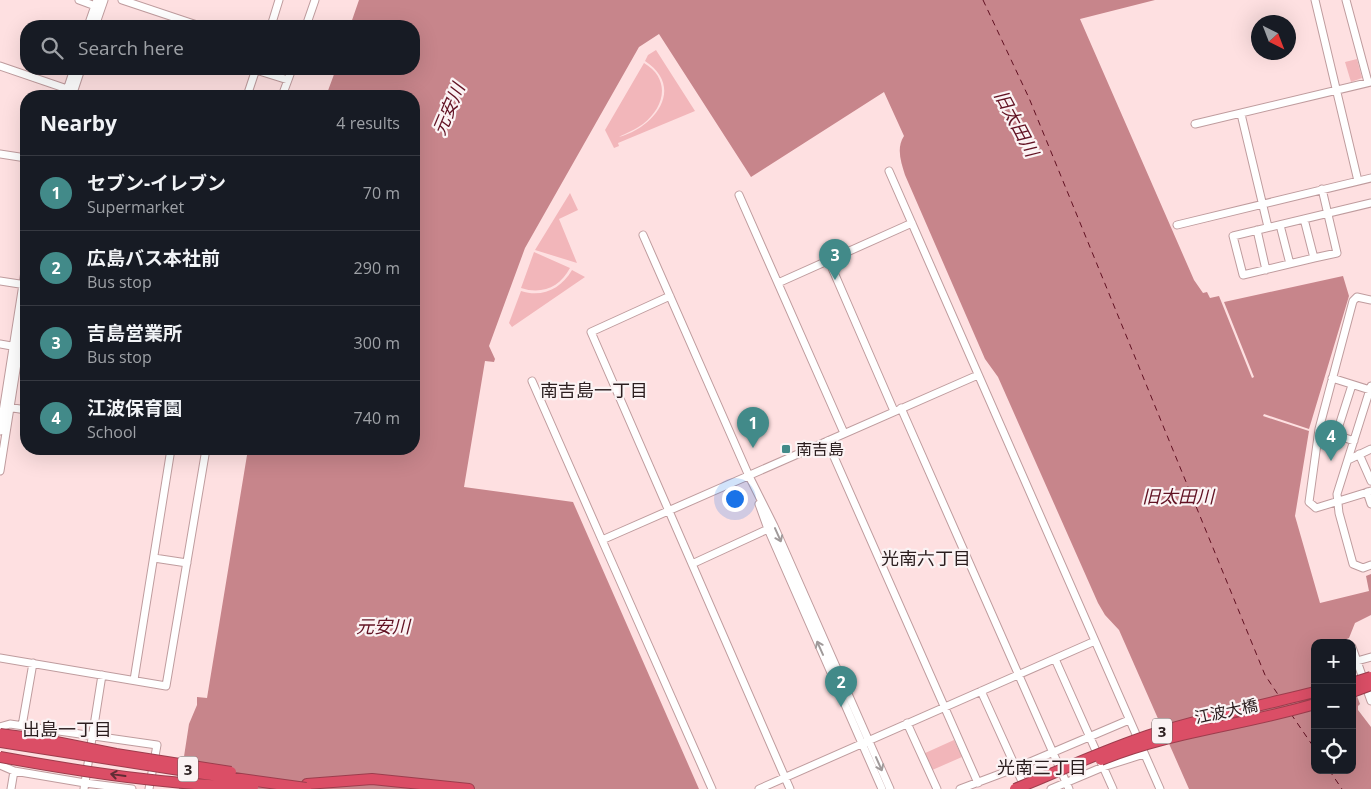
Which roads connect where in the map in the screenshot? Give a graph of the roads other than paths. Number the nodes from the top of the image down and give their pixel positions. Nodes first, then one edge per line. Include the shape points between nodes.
1 (78, 0) edge
2 (104, 0) edge
3 (122, 0) edge
4 (280, 0) edge
5 (315, 0) edge
6 (1315, 0) edge
7 (1346, 0) edge
8 (98, 4) edge
9 (91, 20) edge
10 (96, 20) edge
11 (182, 20) edge
12 (272, 20) edge
13 (308, 20) edge
14 (0, 66) edge
15 (20, 74) edge
16 (23, 75) edge
17 (73, 75) edge
18 (78, 75) edge
19 (254, 75) edge
20 (273, 75) edge
21 (290, 75) edge
22 (288, 80) junction
23 (1369, 82) edge
24 (61, 90) edge
25 (70, 90) edge
26 (70, 90) edge
27 (249, 90) edge
28 (284, 90) edge
29 (1336, 90) junction
30 (1241, 114) junction
31 (1194, 124) dead end
32 (0, 154) edge
33 (20, 157) edge
34 (889, 171) dead end
35 (1371, 178) edge
36 (1358, 181) junction
37 (1322, 189) junction
38 (740, 195) dead end
39 (1262, 203) junction
40 (1371, 203) edge
41 (1328, 213) junction
42 (1304, 219) junction
43 (912, 223) junction
44 (1280, 224) junction
45 (1177, 225) dead end
46 (1268, 227) junction
47 (1257, 230) junction
48 (643, 235) dead end
49 (1314, 258) junction
50 (829, 261) junction
51 (1290, 264) junction
52 (1266, 270) junction
53 (0, 281) edge
54 (778, 283) junction
55 (20, 284) edge
56 (670, 296) junction
57 (1371, 300) edge
58 (0, 344) edge
59 (18, 350) edge
60 (978, 375) junction
61 (1332, 378) junction
62 (532, 381) dead end
63 (1352, 385) junction
64 (1370, 388) edge
65 (5, 406) edge
66 (20, 409) edge
67 (898, 410) junction
68 (1319, 429) junction
69 (0, 431) edge
70 (844, 434) junction
71 (1336, 435) junction
72 (827, 441) junction
73 (1354, 441) junction
74 (1371, 448) edge
75 (1359, 454) junction
76 (170, 455) edge
77 (205, 455) edge
78 (1348, 460) junction
79 (0, 471) edge
80 (749, 476) junction
81 (1371, 481) edge
82 (1369, 491) edge
83 (1338, 502) junction
84 (1371, 504) edge
85 (670, 510) junction
86 (768, 529) junction
87 (602, 540) junction
88 (154, 558) junction
89 (187, 563) junction
90 (692, 564) junction
91 (1371, 566) edge
92 (1095, 641) junction
93 (1371, 656) edge
94 (0, 658) edge
95 (1054, 659) junction
96 (1357, 661) joint
97 (32, 663) junction
98 (102, 675) junction
99 (1018, 675) junction
100 (1371, 677) edge
101 (134, 680) junction
102 (1356, 682) edge
103 (981, 691) junction
104 (1356, 692) edge
105 (1311, 693) edge
106 (1370, 693) edge
107 (1311, 705) edge
108 (944, 707) junction
109 (1130, 720) junction
110 (907, 723) junction
111 (22, 726) junction
112 (0, 727) edge
113 (0, 734) edge
114 (93, 736) junction
115 (1090, 737) junction
116 (0, 742) edge
117 (865, 742) junction
118 (1052, 752) junction
119 (1144, 754) junction
120 (0, 757) edge
121 (121, 762) junction
122 (0, 765) edge
123 (1103, 766) junction
124 (1016, 768) junction
125 (14, 771) junction
126 (255, 776) junction
127 (785, 778) junction
128 (978, 783) junction
129 (85, 786) edge
130 (1067, 786) edge
131 (310, 788) edge
132 (11, 789) edge
133 (132, 789) edge
134 (149, 789) edge
135 (344, 789) edge
136 (469, 789) edge
137 (712, 789) edge
138 (759, 789) edge
139 (790, 789) edge
140 (882, 789) edge
141 (890, 789) edge
142 (937, 789) edge
143 (960, 789) edge
144 (1015, 789) edge
145 (1025, 789) edge
146 (1031, 789) edge
147 (1051, 789) edge
148 (1113, 789) edge
149 (1160, 789) edge

1 - 8 street
2 - 8 street
3 - 11 street
4 - 12 street
5 - 13 street
6 - 29 street
7 - 23 street
8 - 9 street
8 - 10 street
14 - 15 street
16 - 24 street
17 - 25 street
18 - 26 street
19 - 27 street
20 - 22 street
21 - 22 street
22 - 28 street
23 - 29 street
29 - 30 street
29 - 36 street
30 - 31 street
30 - 39 street
32 - 33 street
34 - 43 street
35 - 36 street
36 - 37 street
37 - 39 street
37 - 41 street
38 - 54 street
39 - 45 street
39 - 46 street
40 - 41 street
41 - 42 street
41 - 49 street via 1337,253
42 - 44 street
42 - 49 street
43 - 50 street
43 - 60 street
44 - 46 street
44 - 51 street
46 - 47 street
47 - 52 street
47 - 52 street via 1233,236 1243,276
48 - 56 street
49 - 51 street
50 - 54 street
50 - 67 street
51 - 52 street
53 - 55 street
54 - 70 street
56 - 80 street
56 - 85 street via 591,332
57 - 61 street via 1357,297 1353,301
58 - 59 street
59 - 65 street
60 - 67 street
60 - 92 street
61 - 63 street
61 - 68 street
62 - 87 street
63 - 64 street
63 - 71 street
64 - 73 street
65 - 66 street
65 - 69 street
65 - 79 street
67 - 70 street
67 - 99 street
68 - 71 street
68 - 83 street via 1309,502 1316,508
70 - 72 street
71 - 73 street
72 - 80 street
72 - 108 street
73 - 78 street
74 - 75 street
75 - 78 street
75 - 81 street
76 - 88 street
77 - 89 street
78 - 83 street via 1338,486
80 - 85 street
80 - 86 street
80 -> 117 street via 774,526
82 - 83 street
82 - 84 street
83 - 91 street via 1353,564 1363,568
85 - 87 street
85 - 90 street
86 - 90 street
117 -> 86 street
87 - 137 street
88 - 89 street
88 - 101 street
89 - 101 street via 166,686
90 - 127 street
92 - 95 street
92 - 109 street
93 - 96 street
94 - 97 street
95 - 99 street
95 - 115 street
96 - 106 street
97 - 98 street
97 - 111 street
98 - 101 street
98 - 114 street
99 - 103 street
99 - 118 street
100 - 102 highway, bridge
103 - 108 street
103 - 124 street
104 - 106 highway, bridge
105 - 144 highway, 3, bridge via 1155,733
107 - 146 highway, 江波大橋, bridge via 1151,744 1106,758
108 - 110 street
108 - 128 street
109 - 115 street
109 - 119 street
110 - 117 street
110 - 142 street
111 - 112 street via 10,724
111 - 114 street
113 - 126 highway, bridge
114 - 129 street
114 - 134 street via 157,745
115 - 118 street
115 - 123 street
116 - 121 highway, 3, bridge
117 - 127 street
117 - 140 street
117 -> 141 street
118 - 124 street
118 - 130 street
119 - 123 street
119 - 149 street
131 -> 120 highway, bridge via 221,786 155,780
121 - 126 highway, 3, bridge
121 - 131 highway, 3, bridge
122 - 125 street
123 - 130 street
123 - 148 street
124 - 128 street
124 - 145 street
125 - 129 street
125 - 132 street
126 - 131 highway, 3
127 - 138 street
127 - 139 street
128 - 143 street
129 - 133 street
130 - 147 street
131 - 135 highway, 3
131 - 136 highway via 372,779

